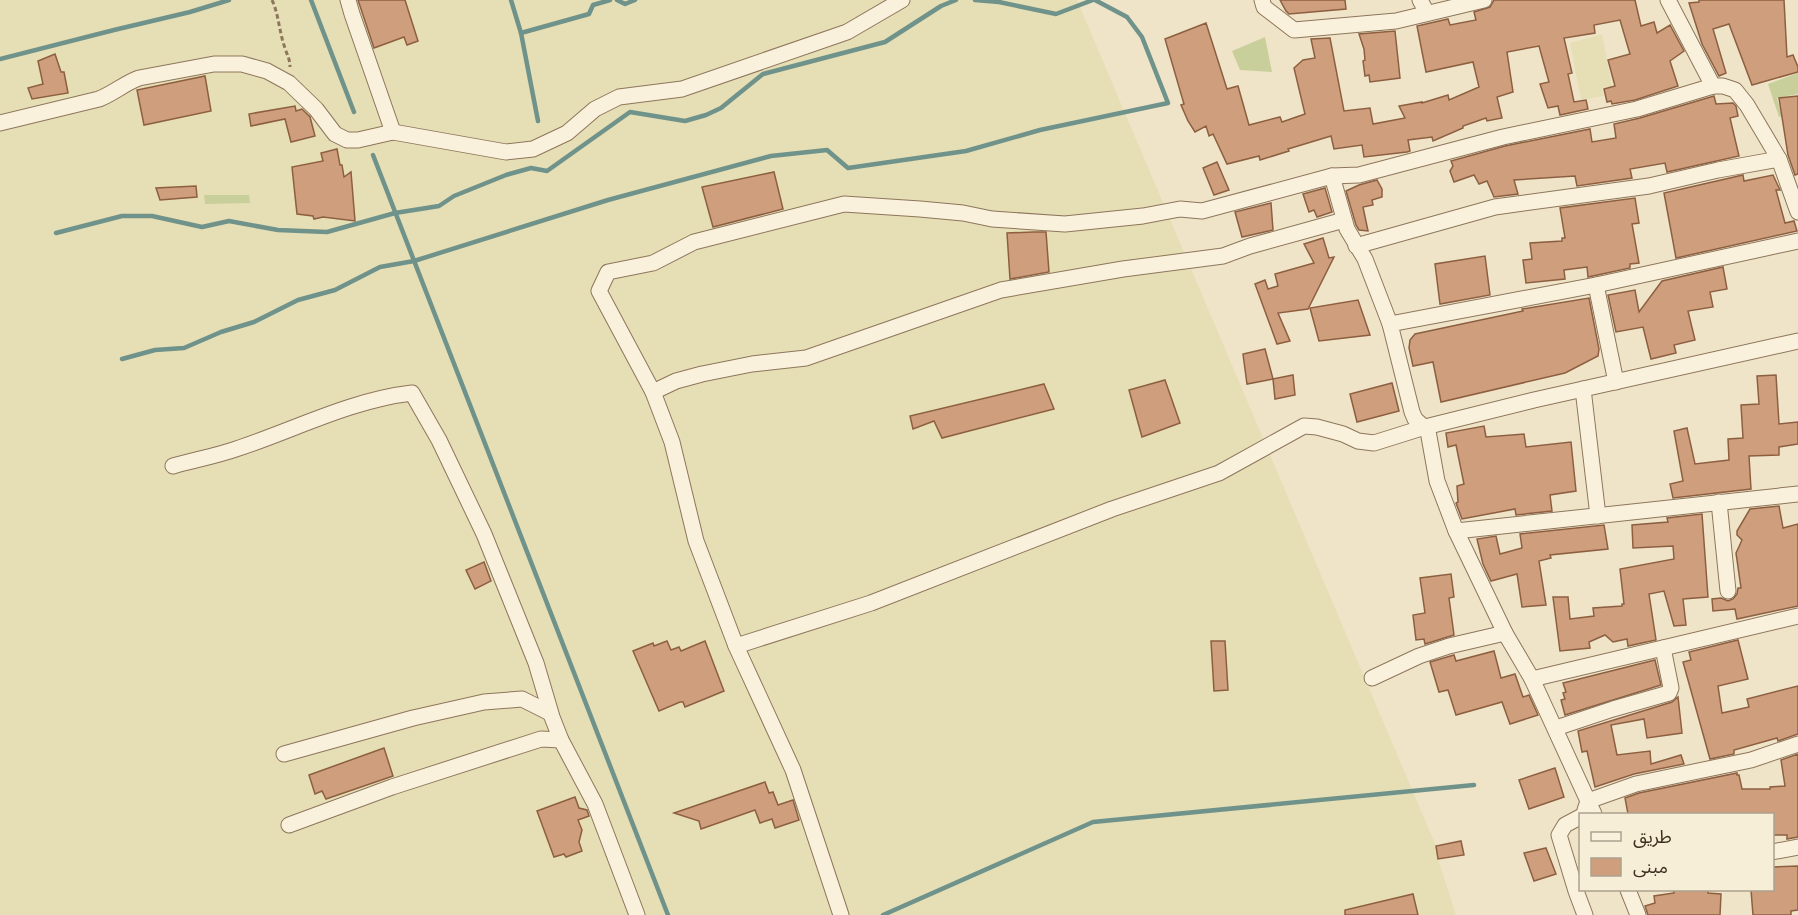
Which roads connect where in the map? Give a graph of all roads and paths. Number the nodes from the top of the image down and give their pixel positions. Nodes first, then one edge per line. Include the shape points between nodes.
1 (272, 0) edge
2 (348, 0) edge
3 (902, 0) edge
4 (1262, 0) edge
5 (1484, 0) edge
6 (1668, 0) edge
7 (1424, 7) edge
8 (289, 83) junction
9 (1713, 86) junction
10 (0, 123) edge
11 (393, 132) junction
12 (1779, 159) junction
13 (1332, 176) junction
14 (1798, 212) edge
15 (1344, 220) junction
16 (1798, 241) edge
17 (1356, 246) junction
18 (1596, 285) junction
19 (1390, 324) junction
20 (1798, 341) edge
21 (1616, 382) junction
22 (1583, 389) junction
23 (653, 392) junction
24 (1425, 427) junction
25 (173, 466) dead end
26 (1798, 494) edge
27 (1719, 502) junction
28 (1598, 516) junction
29 (1456, 531) junction
30 (1728, 591) dead end
31 (1798, 616) edge
32 (1505, 633) junction
33 (736, 646) junction
34 (1663, 648) junction
35 (1372, 678) dead end
36 (1532, 679) junction
37 (550, 713) junction
38 (1556, 728) junction
39 (561, 740) junction
40 (1798, 744) edge
41 (284, 754) dead end
42 (1587, 812) edge
43 (1579, 817) edge
44 (289, 825) dead end
45 (1798, 848) edge
46 (1774, 852) edge
47 (1628, 891) edge
48 (637, 915) edge
49 (841, 915) edge
50 (1585, 915) edge
51 (1638, 915) edge

1 - 8 path via 290,59
2 - 11 street
3 - 11 street via 847,32 682,89 619,97 595,109 567,133 533,149 506,152
4 - 7 street via 1264,7 1294,30 1396,21
5 - 7 street
6 - 9 street
8 - 10 street via 255,67 214,64 139,78 99,99
8 - 11 street via 340,138 358,140
9 - 12 street via 1735,90
9 - 13 street via 1637,110 1503,137 1359,175
12 - 14 street
12 - 17 street via 1649,186 1495,207
13 - 15 street
13 - 23 street via 1202,212 1180,209 1065,224 844,204 694,242 653,263 608,272 599,291
15 - 17 street
15 - 23 street via 1223,256 1001,290 806,358 702,374
16 - 18 street
17 - 19 street via 1365,259
18 - 19 street
18 - 21 street
19 - 24 street via 1412,412
20 - 21 street
21 - 22 street
22 - 24 street
22 - 28 street
23 - 33 street via 672,442 696,541
24 - 29 street via 1437,481
24 - 33 street via 1374,443 1304,426 1219,473 1113,509 870,603
25 - 37 street via 234,450 376,399 412,393 484,534 536,663
26 - 27 street
27 - 28 street
27 - 30 street
28 - 29 street
29 - 32 street
31 - 34 street
32 - 35 street via 1419,656
32 - 36 street
33 - 49 street via 793,770
34 - 36 street
34 - 38 street via 1669,693
36 - 38 street
37 - 39 street
37 - 41 street via 522,699 484,702
38 - 42 street
39 - 44 street via 541,739
39 - 48 street via 595,804
40 - 42 street via 1752,760 1636,784
43 - 50 street via 1565,825 1559,835
45 - 46 street
47 - 51 street

